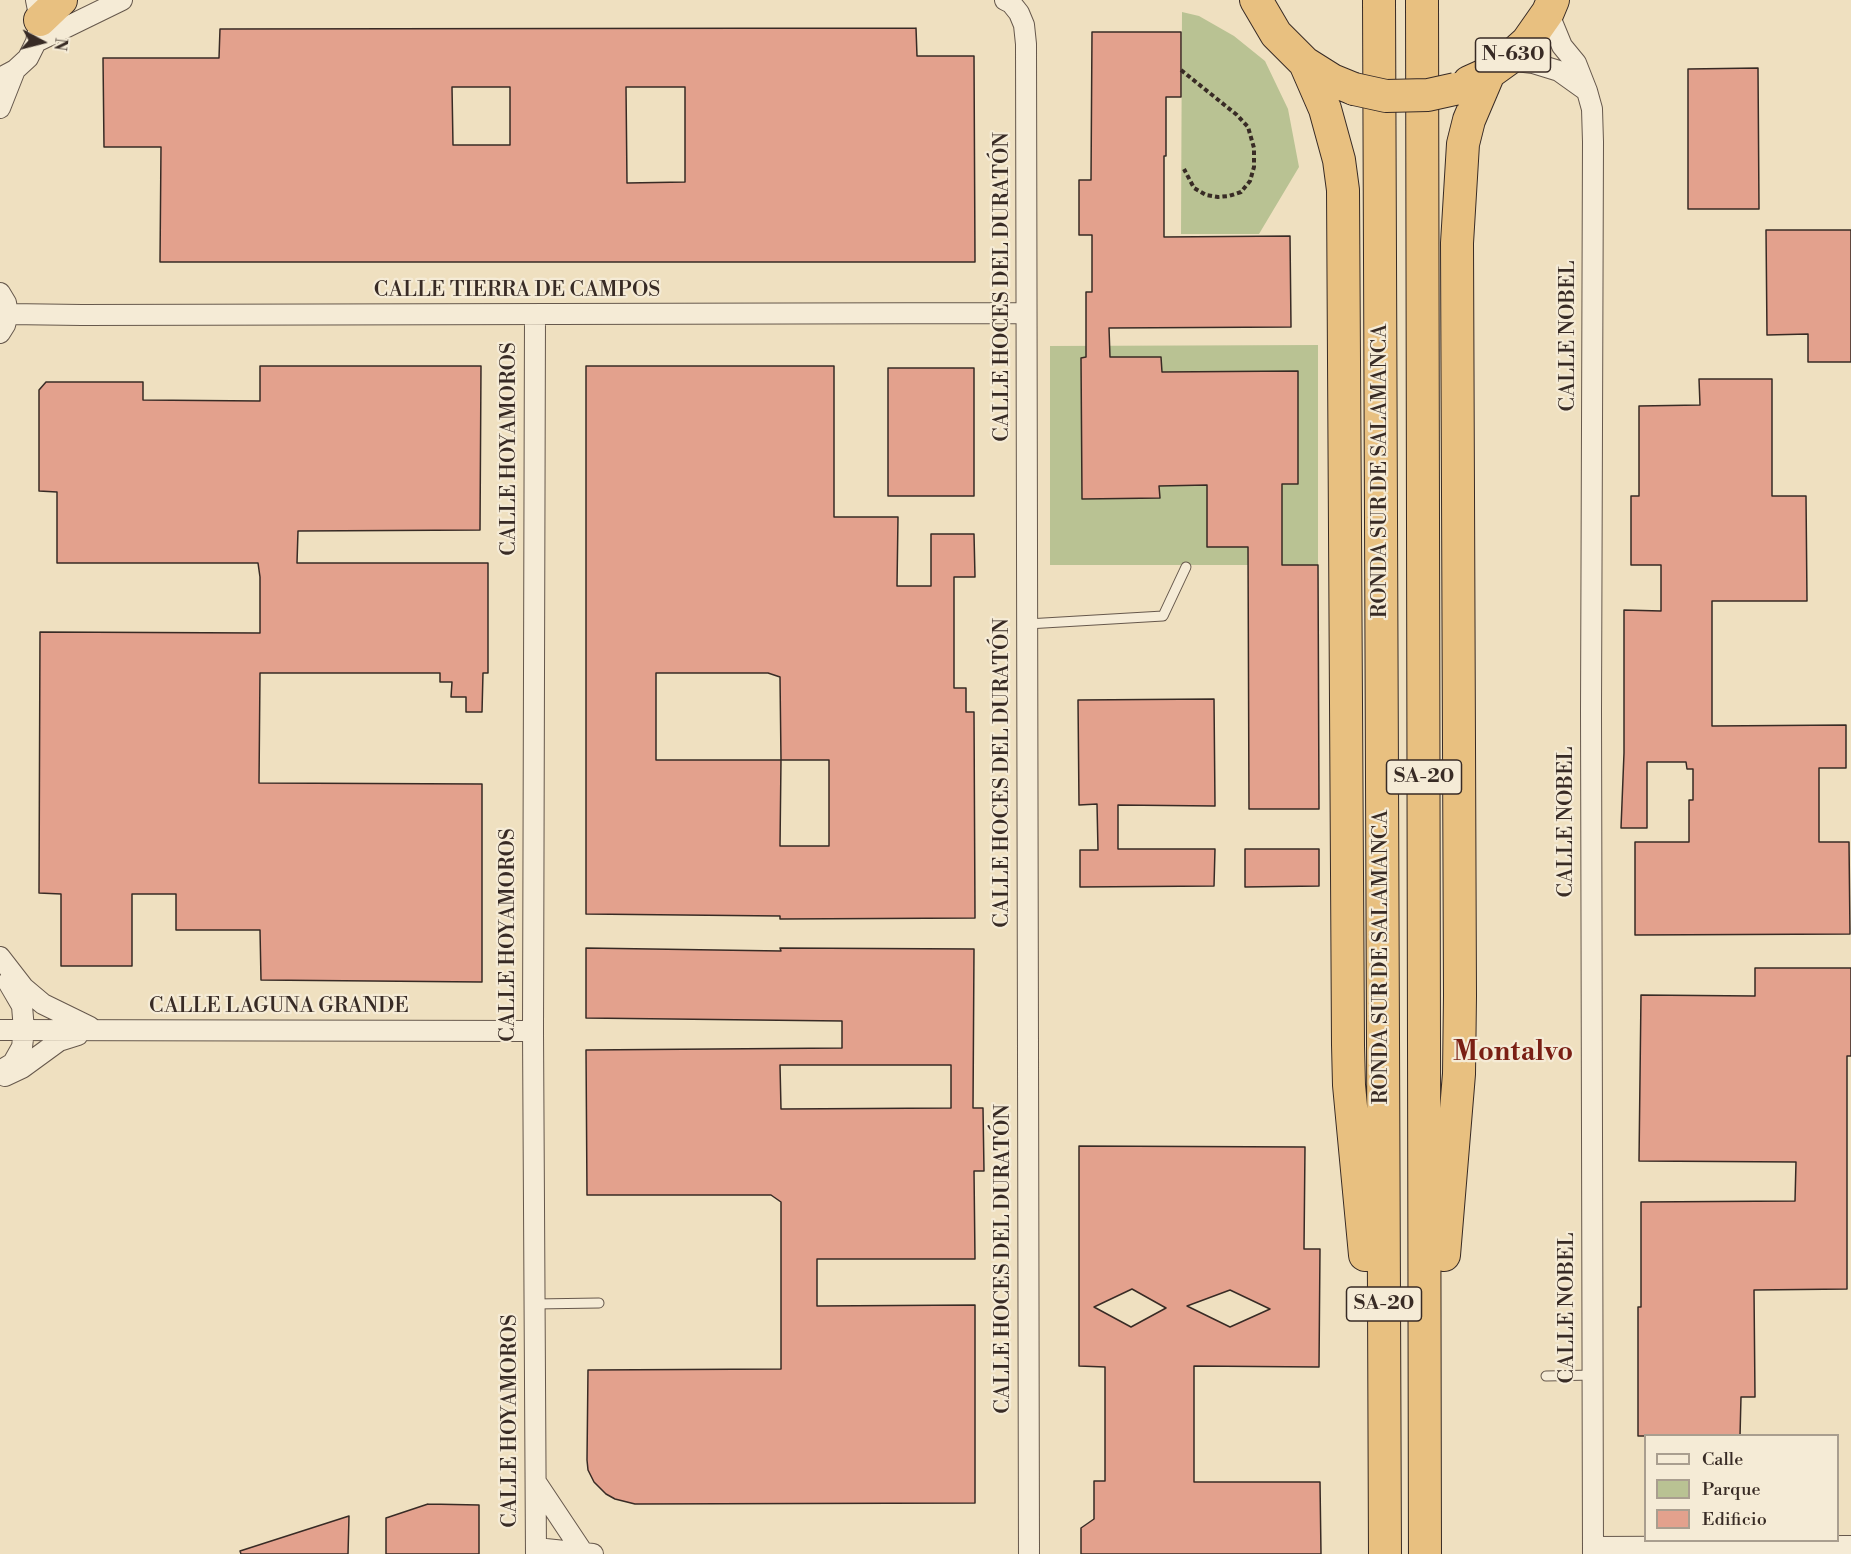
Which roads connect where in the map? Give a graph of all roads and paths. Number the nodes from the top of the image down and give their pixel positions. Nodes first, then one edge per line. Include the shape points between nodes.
1 (122, 0) edge
2 (1005, 0) edge
3 (1256, 0) edge
4 (1380, 0) edge
5 (1422, 0) edge
6 (1550, 6) edge
7 (43, 15) edge
8 (1305, 63) junction
9 (1498, 67) junction
10 (1181, 70) dead end
11 (8, 74) edge
12 (1587, 91) junction
13 (0, 108) edge
14 (1184, 169) dead end
15 (0, 293) edge
16 (1026, 313) junction
17 (8, 314) junction
18 (535, 315) junction
19 (0, 333) edge
20 (1186, 567) dead end
21 (1027, 624) junction
22 (0, 957) edge
23 (0, 970) edge
24 (0, 1030) edge
25 (24, 1030) junction
26 (95, 1030) junction
27 (532, 1032) junction
28 (0, 1071) edge
29 (0, 1077) edge
30 (599, 1303) dead end
31 (534, 1304) junction
32 (1593, 1375) junction
33 (1546, 1376) dead end
34 (536, 1482) junction
35 (1425, 1541) edge
36 (1385, 1546) edge
37 (1851, 1546) edge
38 (1593, 1550) edge
39 (536, 1551) edge
40 (584, 1554) edge
41 (592, 1554) edge
42 (1029, 1554) edge

1 - 7 street
2 - 16 street, CALLE HOCES DEL DURATÓN via 1018,13 1026,35
3 - 8 highway, N-630 via 1276,34
4 - 36 highway, RONDA SUR DE SALAMANCA / SA-20
5 - 35 highway, RONDA SUR DE SALAMANCA / SA-20
6 - 9 highway, N-630 via 1527,42
6 - 12 street, CALLE NOBEL via 1562,46 1576,63
7 - 11 street via 28,58
8 - 9 highway, N-630, bridge via 1354,89 1386,96 1428,95 1455,89
8 - 36 highway via 1326,109 1343,190 1349,1085 1368,1284 1368,1369
9 - 12 street via 1533,63 1559,71
9 - 35 highway via 1469,120 1460,172 1459,1074
10 - 14 path via 1238,115 1248,127 1254,148 1250,181 1241,192 1229,196 1206,195 1194,188
11 - 13 street
12 - 32 street, CALLE NOBEL via 1593,142
15 - 17 street
16 - 18 street, CALLE TIERRA DE CAMPOS
16 - 21 street, CALLE HOCES DEL DURATÓN
17 - 18 street, CALLE TIERRA DE CAMPOS
17 - 19 street
18 - 27 street, CALLE HOYAMOROS
20 - 21 lane via 1163,616
21 - 42 street, CALLE HOCES DEL DURATÓN
22 - 26 street via 24,988 43,1004
23 - 25 street via 22,1006
24 - 25 street, CALLE LAGUNA GRANDE
25 - 26 street, CALLE LAGUNA GRANDE
25 - 28 street via 22,1047 13,1063
26 - 27 street, CALLE LAGUNA GRANDE
26 - 29 street via 59,1041 22,1068
27 - 31 street, CALLE HOYAMOROS
30 - 31 lane
31 - 34 street, CALLE HOYAMOROS
32 - 33 lane
32 - 38 street, CALLE NOBEL
34 - 39 street, CALLE HOYAMOROS
34 - 40 street
37 - 38 street
39 - 40 street
40 - 41 street

